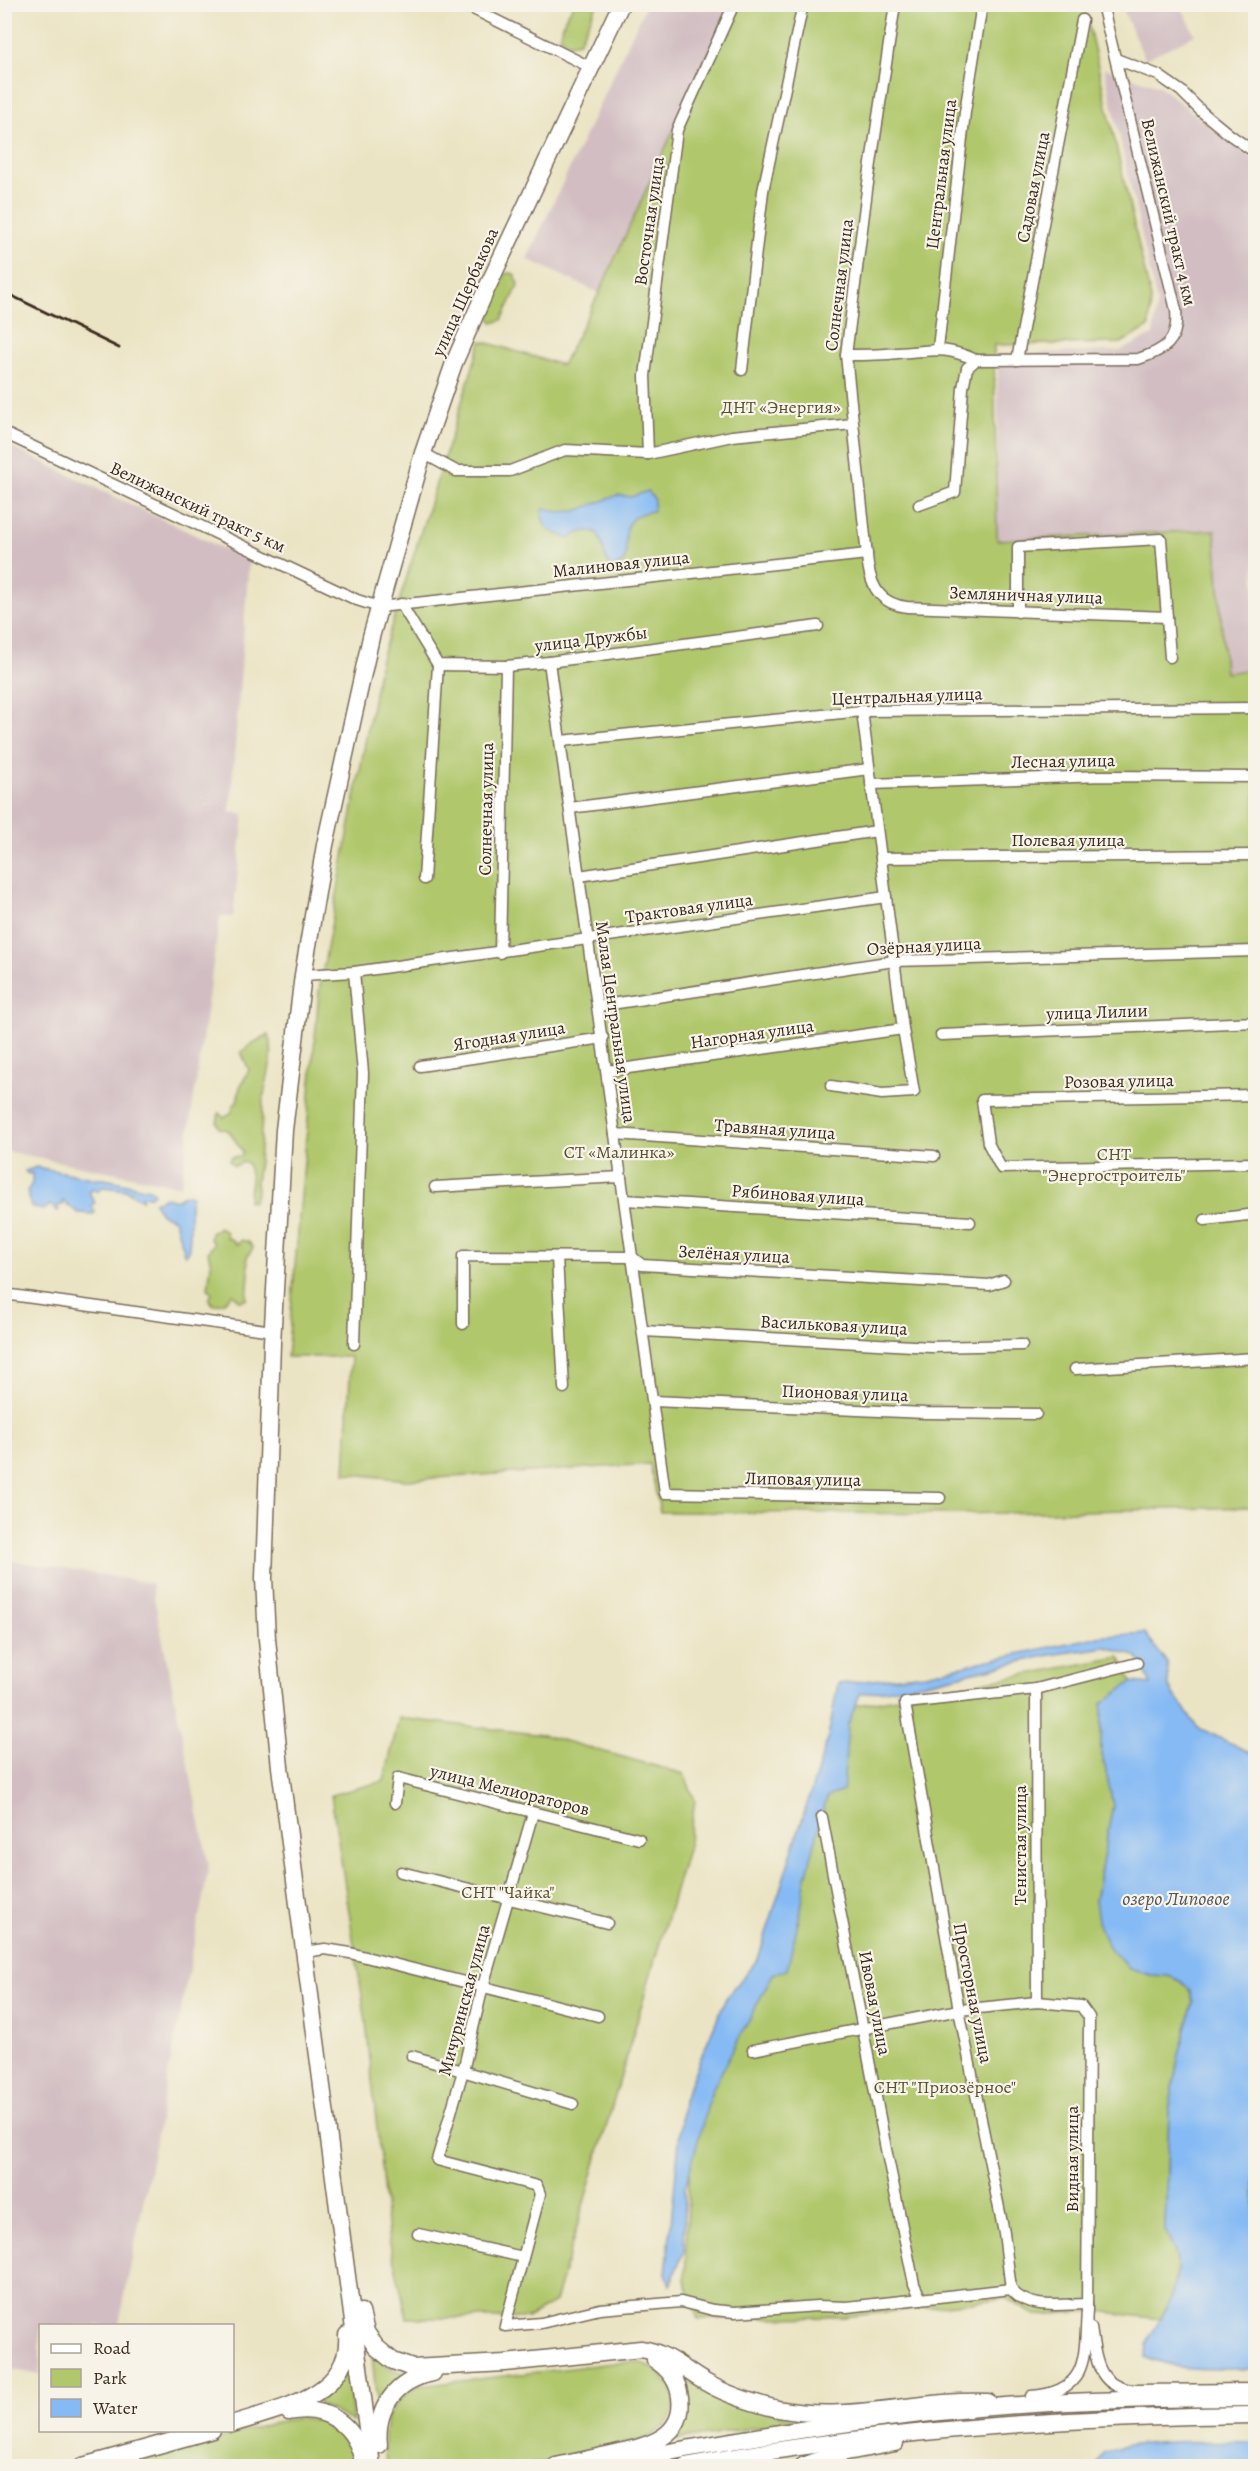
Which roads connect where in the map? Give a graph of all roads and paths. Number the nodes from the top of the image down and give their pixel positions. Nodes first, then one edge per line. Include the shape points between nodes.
1 (463, 4) edge
2 (621, 4) edge
3 (734, 4) edge
4 (803, 4) edge
5 (895, 4) edge
6 (982, 4) edge
7 (1102, 4) edge
8 (1082, 20) dead end
9 (1116, 59) junction
10 (590, 67) junction
11 (1256, 153) edge
12 (938, 348) junction
13 (846, 355) junction
14 (976, 360) junction
15 (1017, 360) junction
16 (742, 370) dead end
17 (853, 424) junction
18 (4, 433) edge
19 (423, 453) junction
20 (648, 454) junction
21 (919, 505) dead end
22 (867, 554) junction
23 (885, 601) joint
24 (401, 604) junction
25 (379, 607) junction
26 (1018, 612) junction
27 (1167, 617) junction
28 (818, 626) dead end
29 (1170, 657) dead end
30 (549, 662) junction
31 (438, 666) junction
32 (506, 666) junction
33 (1256, 708) edge
34 (862, 711) junction
35 (561, 741) junction
36 (869, 769) junction
37 (1256, 777) edge
38 (871, 784) junction
39 (570, 808) junction
40 (877, 831) junction
41 (1256, 855) edge
42 (881, 858) junction
43 (579, 876) junction
44 (424, 879) dead end
45 (886, 897) junction
46 (587, 938) junction
47 (1256, 951) edge
48 (500, 953) junction
49 (894, 961) junction
50 (354, 972) junction
51 (303, 975) junction
52 (598, 1006) junction
53 (1256, 1022) edge
54 (903, 1029) junction
55 (941, 1035) dead end
56 (603, 1038) junction
57 (420, 1066) dead end
58 (607, 1071) junction
59 (831, 1086) dead end
60 (1256, 1095) edge
61 (615, 1134) junction
62 (934, 1156) dead end
63 (1256, 1163) edge
64 (621, 1177) junction
65 (435, 1187) dead end
66 (625, 1200) junction
67 (1256, 1214) edge
68 (1205, 1220) dead end
69 (970, 1222) dead end
70 (557, 1257) junction
71 (632, 1257) junction
72 (1004, 1280) dead end
73 (4, 1294) edge
74 (463, 1324) dead end
75 (644, 1330) junction
76 (273, 1331) junction
77 (354, 1344) dead end
78 (1022, 1345) dead end
79 (1256, 1358) edge
80 (1075, 1369) dead end
81 (564, 1388) dead end
82 (653, 1401) junction
83 (1036, 1414) dead end
84 (665, 1493) joint
85 (940, 1498) dead end
86 (1137, 1663) dead end
87 (1036, 1689) junction
88 (395, 1803) dead end
89 (533, 1814) junction
90 (822, 1817) dead end
91 (639, 1839) dead end
92 (401, 1872) dead end
93 (508, 1900) junction
94 (607, 1923) dead end
95 (304, 1952) junction
96 (483, 1986) junction
97 (1037, 2002) junction
98 (958, 2010) junction
99 (598, 2016) dead end
100 (863, 2028) junction
101 (317, 2042) junction
102 (753, 2050) dead end
103 (412, 2056) dead end
104 (463, 2071) junction
105 (573, 2104) dead end
106 (418, 2234) dead end
107 (523, 2258) junction
108 (1011, 2289) junction
109 (921, 2299) junction
110 (1087, 2307) junction
111 (553, 2359) junction
112 (505, 2363) junction
113 (1256, 2389) edge
114 (1256, 2398) edge
115 (963, 2401) junction
116 (1042, 2404) junction
117 (923, 2414) junction
118 (1249, 2416) edge
119 (234, 2424) edge
120 (234, 2425) edge
121 (205, 2432) edge
122 (145, 2450) junction
123 (83, 2466) edge
124 (100, 2466) edge
125 (364, 2466) edge
126 (372, 2466) edge
127 (381, 2466) edge
128 (556, 2466) edge
129 (596, 2466) edge
130 (685, 2466) edge
131 (803, 2466) edge

1 - 10 street
2 - 10 main road, улица Щербакова
3 - 20 street, Восточная улица via 677,130 645,376
4 - 16 street via 763,191
5 - 13 street, Солнечная улица
6 - 12 street, Центральная улица via 965,112
7 - 9 street, Велижанский тракт 4 км
8 - 15 street, Садовая улица
9 - 11 street via 1158,75
9 - 15 street, Велижанский тракт 4 км via 1178,326 1172,340 1157,353 1138,360
10 - 19 main road, улица Щербакова via 454,363
12 - 13 street
12 - 14 street
13 - 17 street, Солнечная улица
14 - 15 street, Велижанский тракт 4 км
14 - 21 street via 967,368 963,388 955,492
17 - 20 street via 732,436
17 - 22 street, Солнечная улица
18 - 25 street, Велижанский тракт 5 км
19 - 20 street via 456,471 510,471 565,450
19 - 25 main road, улица Щербакова
22 - 23 street, Солнечная улица via 871,581
22 - 24 street, Малиновая улица
23 - 26 street, Земляничная улица via 907,607
24 - 25 street, Малиновая улица
24 - 31 street
25 - 51 main road, улица Щербакова via 325,845
26 - 27 street, Земляничная улица
26 - 27 street via 1018,547 1161,539
27 - 29 street
28 - 30 street, улица Дружбы
30 - 32 street, улица Дружбы
30 - 35 street, Малая Центральная улица
31 - 32 street, улица Дружбы
31 - 44 street
32 - 48 street, Солнечная улица
33 - 34 street, Центральная улица
34 - 35 street, Центральная улица
34 - 36 street
35 - 39 street, Малая Центральная улица
36 - 38 street
36 - 39 street
37 - 38 street, Лесная улица via 1103,776
38 - 40 street
39 - 43 street, Малая Центральная улица
40 - 42 street
40 - 43 street
41 - 42 street, Полевая улица
42 - 45 street
43 - 46 street, Малая Центральная улица
45 - 46 street, Трактовая улица
45 - 49 street
46 - 48 street, Трактовая улица
46 - 52 street, Малая Центральная улица
47 - 49 street, Озёрная улица
48 - 50 street, Трактовая улица
49 - 52 street, Озёрная улица
49 - 54 street
50 - 51 street, Трактовая улица
50 - 77 street via 363,1073
51 - 76 main road, улица Щербакова via 284,1130
52 - 56 street, Малая Центральная улица
53 - 55 street, улица Лилии
54 - 58 street, Нагорная улица
54 - 59 street via 914,1092 882,1094
56 - 57 street, Ягодная улица
56 - 58 street, Малая Центральная улица
58 - 61 street, Малая Центральная улица
60 - 63 street, Розовая улица via 982,1100 988,1143 1001,1168
61 - 62 street, Травяная улица
61 - 64 street, Малая Центральная улица
64 - 65 street
64 - 66 street, Малая Центральная улица
66 - 69 street, Рябиновая улица
66 - 71 street, Малая Центральная улица
67 - 68 street
70 - 71 street, Зелёная улица
70 - 74 street, Зелёная улица via 463,1256
70 - 81 street
71 - 72 street, Зелёная улица via 642,1265 654,1266 989,1285
71 - 75 street, Малая Центральная улица
73 - 76 street
75 - 78 street, Васильковая улица via 931,1347
75 - 82 street, Малая Центральная улица
76 - 95 main road, улица Щербакова via 264,1578 272,1700
79 - 80 street
82 - 83 street, Пионовая улица
82 - 84 street, Малая Центральная улица
84 - 85 street, Липовая улица
86 - 87 street
87 - 97 street, Тенистая улица
87 - 98 street, Просторная улица via 905,1703
88 - 89 street, улица Мелиораторов via 398,1778
89 - 91 street, улица Мелиораторов
89 - 93 street, Мичуринская улица
90 - 100 street, Ивовая улица
92 - 93 street
93 - 94 street
93 - 96 street, Мичуринская улица
95 - 96 street via 325,1949
95 - 101 main road, улица Щербакова
96 - 99 street
96 - 104 street, Мичуринская улица
97 - 98 street
97 - 110 street, Видная улица via 1077,2005 1089,2018
98 - 100 street
98 - 108 street, Просторная улица via 1004,2233
100 - 102 street
100 - 109 street, Ивовая улица via 914,2284
101 - 112 main road via 332,2095 362,2319 371,2341 386,2357 412,2368
101 - 119 main road via 316,2102 346,2355 333,2379 309,2398
101 - 126 main road
103 - 104 street
104 - 105 street
104 - 107 street, Мичуринская улица via 437,2160 537,2186 540,2194
106 - 107 street
107 - 109 street via 505,2326 541,2323 600,2309 681,2302 735,2312
108 - 109 street
108 - 110 street via 1016,2296 1032,2303
110 - 113 street via 1098,2367 1120,2388
110 - 115 street via 1083,2365 1068,2385 1044,2395
111 - 112 main road
111 - 115 main road via 626,2349 653,2351 734,2396 808,2413 849,2413
111 - 128 main road via 646,2357 673,2376 681,2400 671,2430 654,2443
112 - 127 main road via 430,2373 398,2389 383,2409 378,2425
114 - 116 main road
115 - 116 main road
115 - 117 street
116 - 117 main road
117 - 129 main road via 700,2445
118 - 130 main road via 968,2428
118 - 131 main road via 877,2445
120 - 125 main road via 301,2410 322,2412 350,2430
121 - 122 main road
122 - 123 main road
122 - 124 main road

